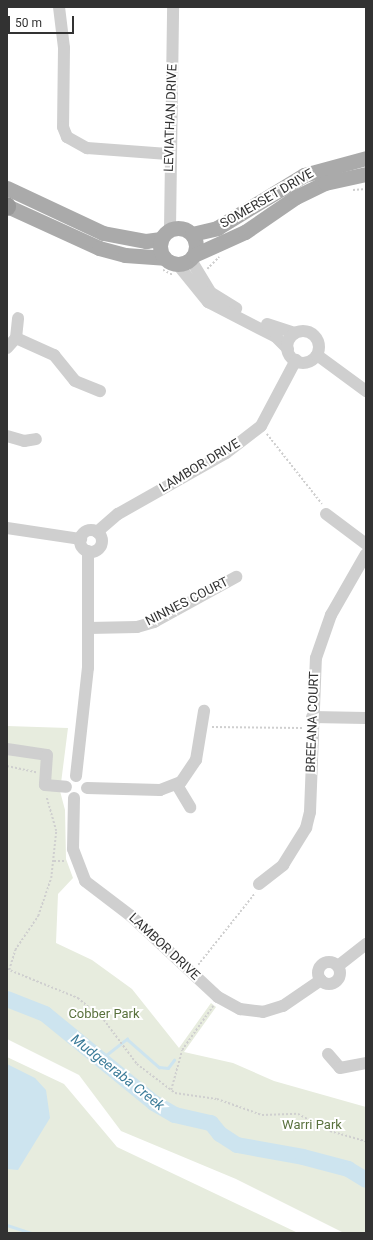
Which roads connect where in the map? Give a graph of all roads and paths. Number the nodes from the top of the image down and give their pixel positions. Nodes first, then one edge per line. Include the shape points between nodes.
1 (59, 7) edge
2 (173, 7) edge
3 (168, 154) junction
4 (366, 158) edge
5 (366, 174) edge
6 (7, 188) edge
7 (7, 207) edge
8 (192, 234) junction
9 (165, 235) junction
10 (164, 258) junction
11 (188, 260) junction
12 (18, 318) dead end
13 (295, 333) junction
14 (16, 338) junction
15 (7, 348) edge
16 (288, 349) junction
17 (317, 355) junction
18 (296, 360) junction
19 (100, 391) dead end
20 (366, 391) edge
21 (261, 426) junction
22 (7, 436) edge
23 (36, 439) dead end
24 (326, 514) joint
25 (7, 528) edge
26 (97, 532) junction
27 (80, 539) junction
28 (366, 544) edge
29 (88, 551) junction
30 (366, 554) edge
31 (236, 577) dead end
32 (89, 628) junction
33 (204, 711) dead end
34 (366, 718) edge
35 (204, 723) junction
36 (312, 723) junction
37 (7, 749) edge
38 (7, 766) edge
39 (76, 776) junction
40 (45, 780) junction
41 (177, 785) junction
42 (66, 787) junction
43 (87, 788) junction
44 (74, 798) junction
45 (190, 807) dead end
46 (75, 858) junction
47 (54, 861) junction
48 (260, 884) joint
49 (366, 944) edge
50 (8, 970) edge
51 (192, 972) junction
52 (218, 997) junction
53 (328, 1054) dead end
54 (366, 1064) edge
55 (171, 1090) junction
56 (366, 1141) edge

1 - 3 street via 64,48 63,127 67,137 87,148
2 - 3 street, LEVIATHAN DRIVE
3 - 9 street, LEVIATHAN DRIVE
4 - 8 main road, SOMERSET DRIVE via 304,175 217,228
5 - 11 main road, SOMERSET DRIVE via 325,183 296,197 245,232
6 - 9 main road, SOMERSET DRIVE via 103,233 146,241
7 - 10 main road via 99,248 125,255
8 - 9 main road, SOMERSET DRIVE via 182,228
8 - 11 main road via 196,243
9 - 10 main road
10 - 11 main road
11 - 13 street via 216,297 281,331
11 - 16 street via 208,302 276,337
12 - 14 street
13 - 16 street
13 - 17 street via 305,331 315,336 319,345
14 - 15 street
14 - 19 street via 54,355 75,381
16 - 18 street
17 - 18 street via 307,362
17 - 20 street
18 - 21 street, LAMBOR DRIVE
21 - 24 path via 320,498
21 - 26 street, LAMBOR DRIVE via 226,453 118,514
22 - 23 street via 24,441
24 - 28 street
25 - 27 street
26 - 27 street, LAMBOR DRIVE via 89,530
26 - 29 street via 101,544 98,549
27 - 29 street
29 - 32 street via 85,572
30 - 36 street, BREEANA COURT via 322,636 314,669
31 - 32 street, NINNES COURT via 154,622 137,627
32 - 39 street
33 - 35 street
34 - 36 street
35 - 36 path via 212,727
35 - 41 street via 196,760
36 - 48 street, BREEANA COURT via 310,812 306,828 286,862
37 - 40 street via 47,755
38 - 40 path
39 - 42 street via 70,778
39 - 43 street via 83,779
40 - 42 street
40 - 47 path via 56,831
41 - 43 street via 152,791
41 - 45 street
42 - 44 street
43 - 44 street via 83,796
44 - 46 street, LAMBOR DRIVE
46 - 47 path
46 - 51 street, LAMBOR DRIVE via 93,890 126,911
47 - 50 path via 38,916 15,950
48 - 51 path via 252,899
49 - 52 street, LAMBOR DRIVE via 338,966 337,981 329,984 321,980 283,1006 263,1012 240,1009
50 - 55 path via 78,998 146,1072
51 - 52 street, LAMBOR DRIVE
52 - 55 path via 182,1050
53 - 54 street via 340,1068
55 - 56 path via 228,1101 254,1113 298,1114 330,1131

